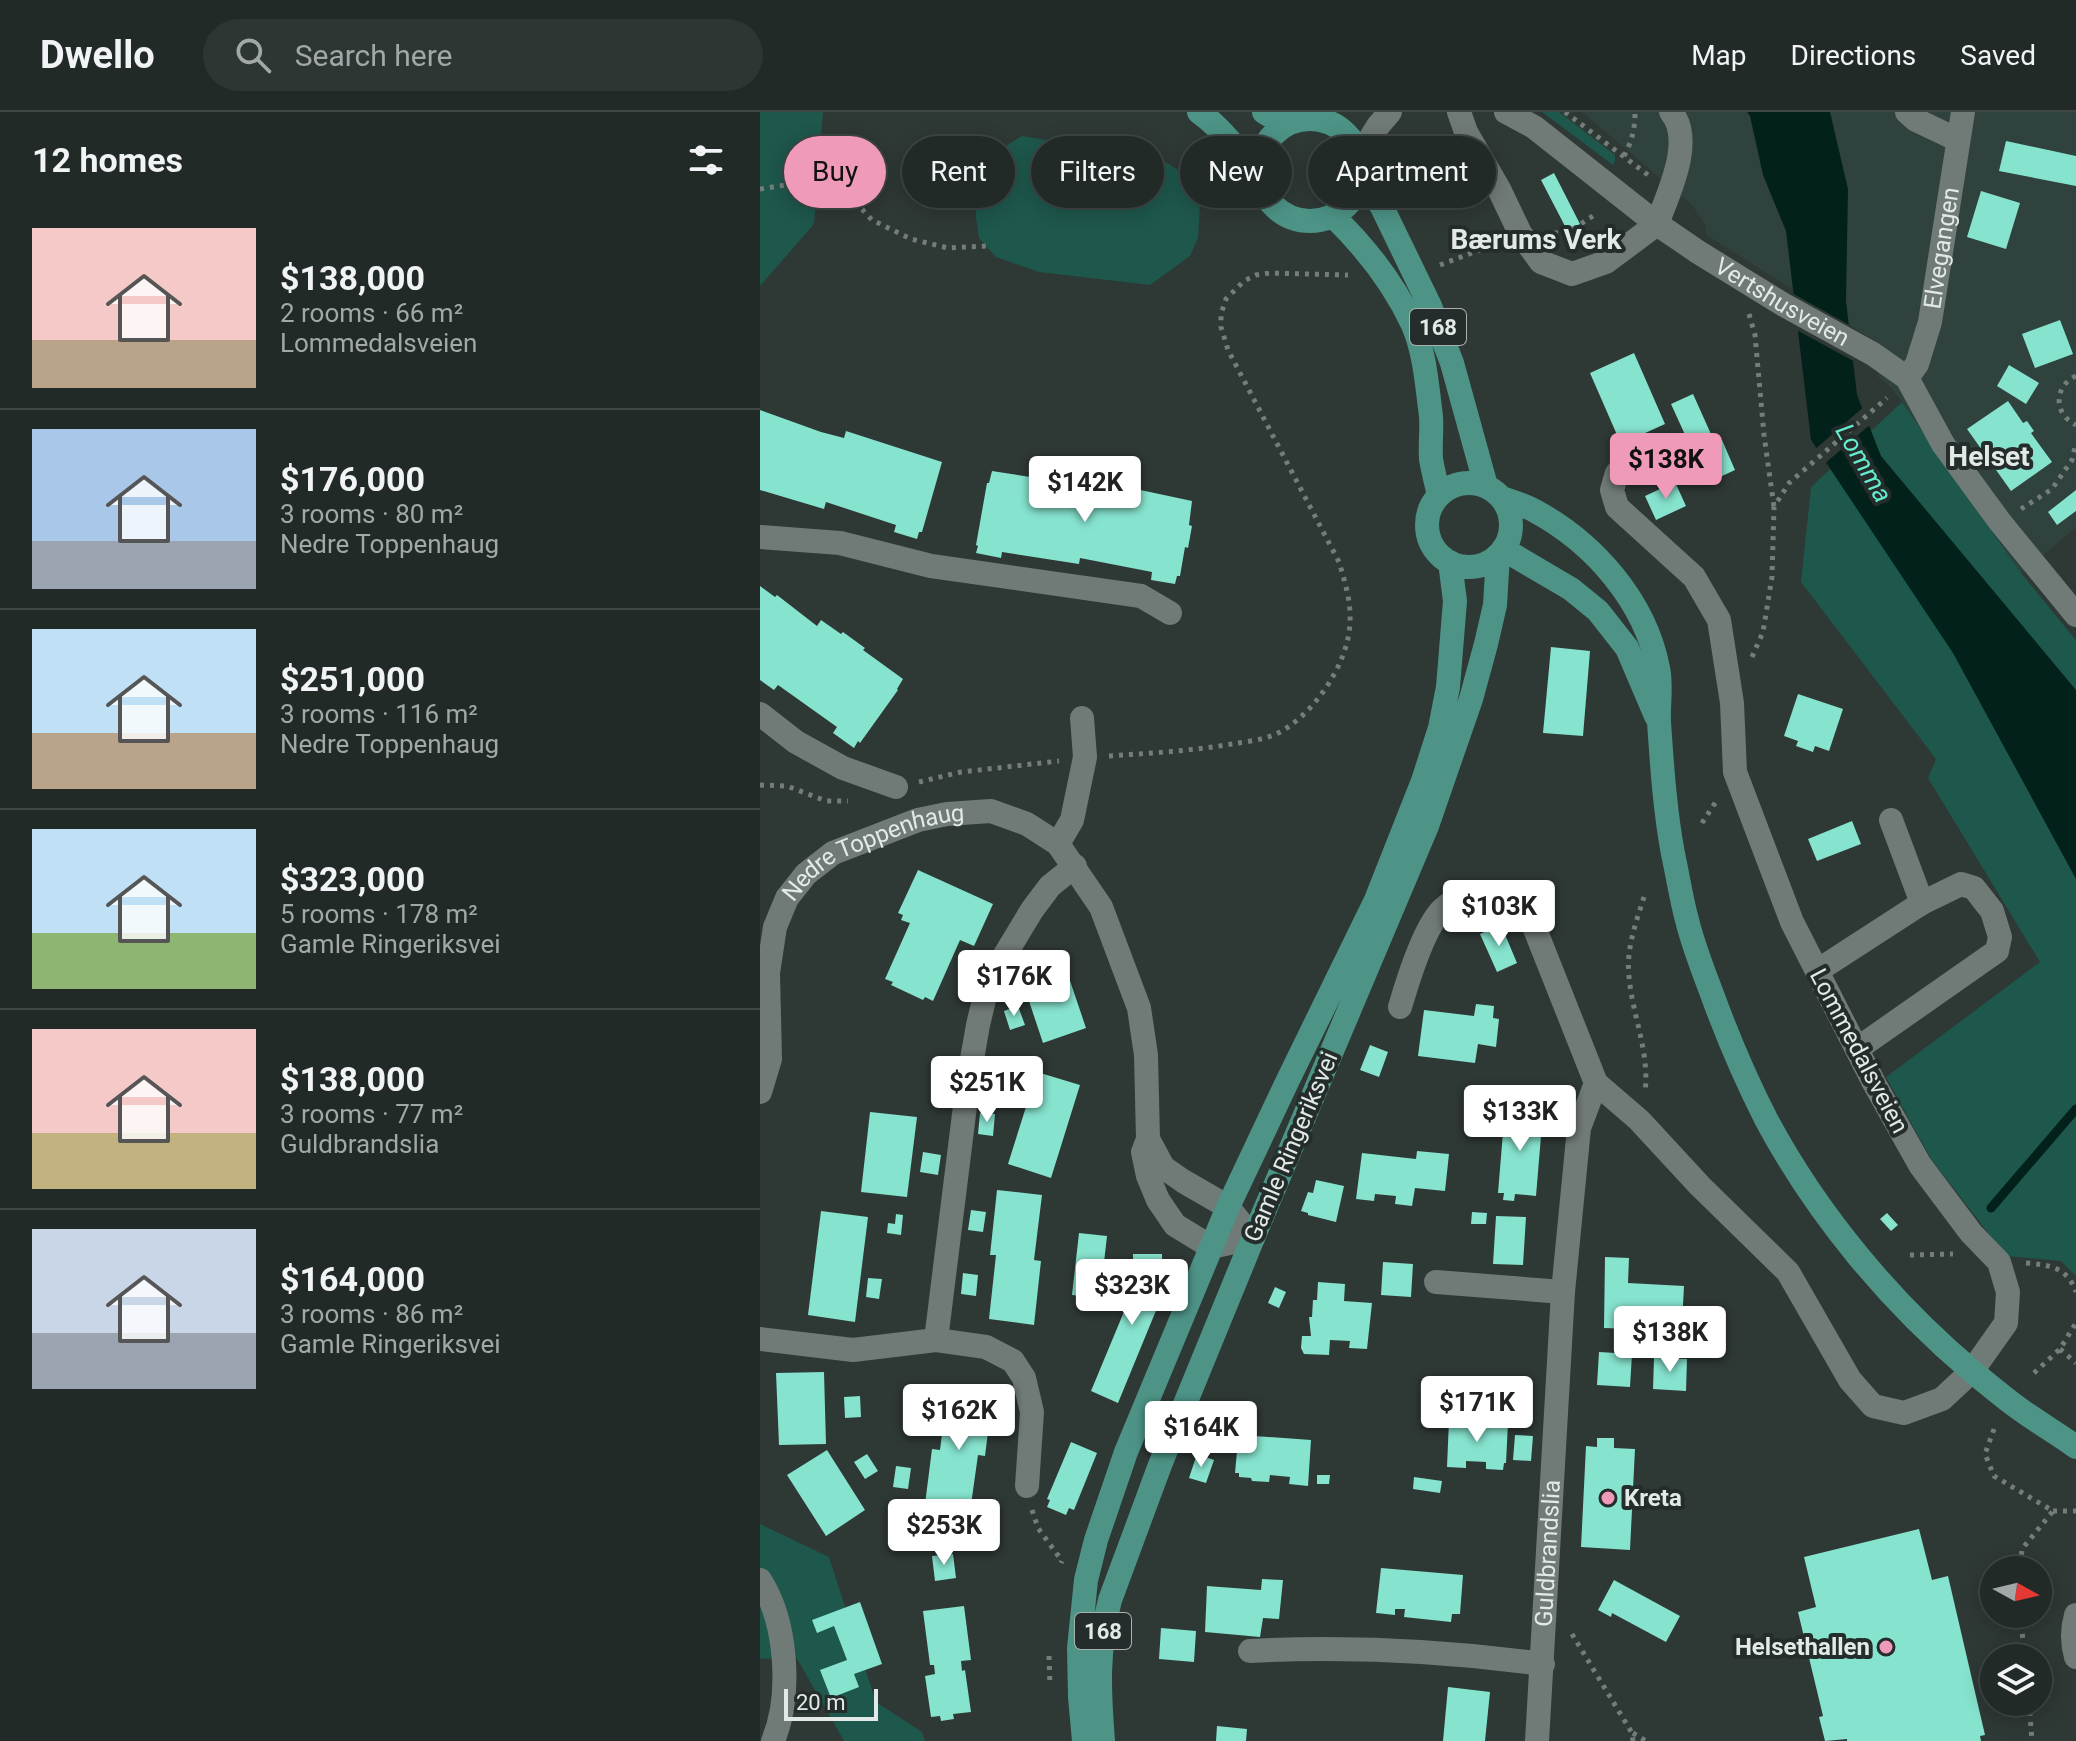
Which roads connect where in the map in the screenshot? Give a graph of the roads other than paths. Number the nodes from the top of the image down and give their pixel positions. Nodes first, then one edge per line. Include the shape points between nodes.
1 (1199, 112) edge
2 (1264, 112) edge
3 (1390, 112) edge
4 (1459, 112) edge
5 (1506, 112) edge
6 (1671, 112) edge
7 (1907, 112) edge
8 (1963, 112) edge
9 (1302, 118) edge
10 (1226, 136) edge
11 (1271, 136) edge
12 (1348, 136) edge
13 (1372, 136) edge
14 (1958, 140) junction
15 (1276, 208) edge
16 (1343, 208) edge
17 (1382, 208) edge
18 (1333, 216) junction
19 (1657, 224) junction
20 (1901, 384) junction
21 (1635, 458) dead end
22 (1494, 492) junction
23 (1439, 495) junction
24 (760, 537) edge
25 (1501, 552) junction
26 (1450, 562) junction
27 (1170, 613) dead end
28 (2076, 615) edge
29 (760, 714) edge
30 (1082, 718) dead end
31 (1659, 722) junction
32 (896, 787) dead end
33 (1891, 820) dead end
34 (1058, 844) junction
35 (1075, 866) junction
36 (1922, 903) junction
37 (1817, 971) junction
38 (1400, 1007) dead end
39 (1857, 1049) junction
40 (1596, 1083) junction
41 (760, 1092) edge
42 (1148, 1139) junction
43 (1228, 1207) junction
44 (1253, 1238) junction
45 (1211, 1247) junction
46 (1436, 1282) dead end
47 (1563, 1292) junction
48 (760, 1339) edge
49 (936, 1340) junction
50 (1972, 1371) junction
51 (2070, 1440) edge
52 (1027, 1486) road end
53 (760, 1580) edge
54 (2076, 1615) edge
55 (1250, 1651) dead end
56 (2076, 1657) edge
57 (1543, 1664) junction
58 (773, 1741) edge
59 (1084, 1741) edge
60 (1103, 1741) edge
61 (1537, 1741) edge

1 - 10 main road
2 - 9 main road
3 - 13 street
4 - 19 street via 1520,233 1541,262 1572,274 1606,262
5 - 19 street, Vertshusveien via 1534,127
6 - 19 street via 1681,142
7 - 14 street
8 - 14 street, Elvegangen
9 - 11 main road
9 - 12 main road via 1327,121
14 - 20 street, Elvegangen via 1930,322 1917,364
15 - 18 main road via 1290,218 1312,222
16 - 18 main road
17 - 22 main road, 168 via 1430,306
18 - 23 main road, 168 via 1392,287 1413,326 1422,354
19 - 20 street, Vertshusveien via 1740,279 1873,354
20 - 28 street via 2000,522
21 - 37 street, Lommedalsveien via 1617,473 1612,490 1617,507 1694,577 1719,620 1732,703 1735,772 1792,922
22 - 23 main road via 1470,482
22 - 25 main road, 168 via 1510,514 1510,532
22 - 31 main road via 1562,529 1611,571 1629,596 1659,669
23 - 26 main road, 168 via 1429,512 1427,531 1435,549
24 - 27 street via 840,543 931,566 1141,596
25 - 26 main road via 1483,564 1466,567
25 - 31 main road via 1571,589 1598,611 1627,648
25 - 44 main road, Gamle Ringeriksvei / 168 via 1479,672 1427,826
26 - 43 main road, Gamle Ringeriksvei / 168 via 1455,601 1448,687 1428,767 1376,900
29 - 32 street via 843,768
30 - 34 street via 1085,757 1072,820
31 - 50 main road via 1673,851 1687,921 1750,1087 1786,1154 1860,1258
33 - 36 street
34 - 35 street, Nedre Toppenhaug
34 - 41 street, Nedre Toppenhaug via 1027,824 991,811 947,814 833,853 806,874 787,898 775,927 768,973 770,1059
35 - 42 street, Nedre Toppenhaug via 1101,907 1139,1008
35 - 49 street via 1032,910 988,983 968,1082
36 - 37 street
36 - 39 street via 1961,884 1974,888 1992,911 2000,937 1997,951
37 - 39 street, Lommedalsveien
38 - 40 street via 1419,951 1442,909 1475,895 1517,902 1529,914
39 - 50 street, Lommedalsveien via 1920,1165 1999,1262 2008,1292 2006,1323
40 - 47 street, Guldbrandslia via 1579,1128
40 - 50 street via 1788,1272 1850,1380 1873,1406 1904,1413 1942,1399
42 - 43 street via 1163,1167
42 - 45 street, Nedre Toppenhaug via 1143,1152 1158,1200 1175,1225
43 - 44 street
43 - 45 main road, Gamle Ringeriksvei / 168
44 - 45 street
44 - 60 main road, Gamle Ringeriksvei / 168 via 1110,1600 1100,1661
45 - 59 main road, Gamle Ringeriksvei / 168 via 1126,1452 1090,1561 1079,1648
46 - 47 street
47 - 57 street, Guldbrandslia
48 - 49 street via 853,1350
49 - 52 street via 986,1347 1013,1361 1024,1378 1032,1412
50 - 51 main road via 2020,1410
53 - 58 street via 780,1625 785,1677
54 - 56 street
55 - 57 street via 1350,1649
57 - 61 street, Guldbrandslia

